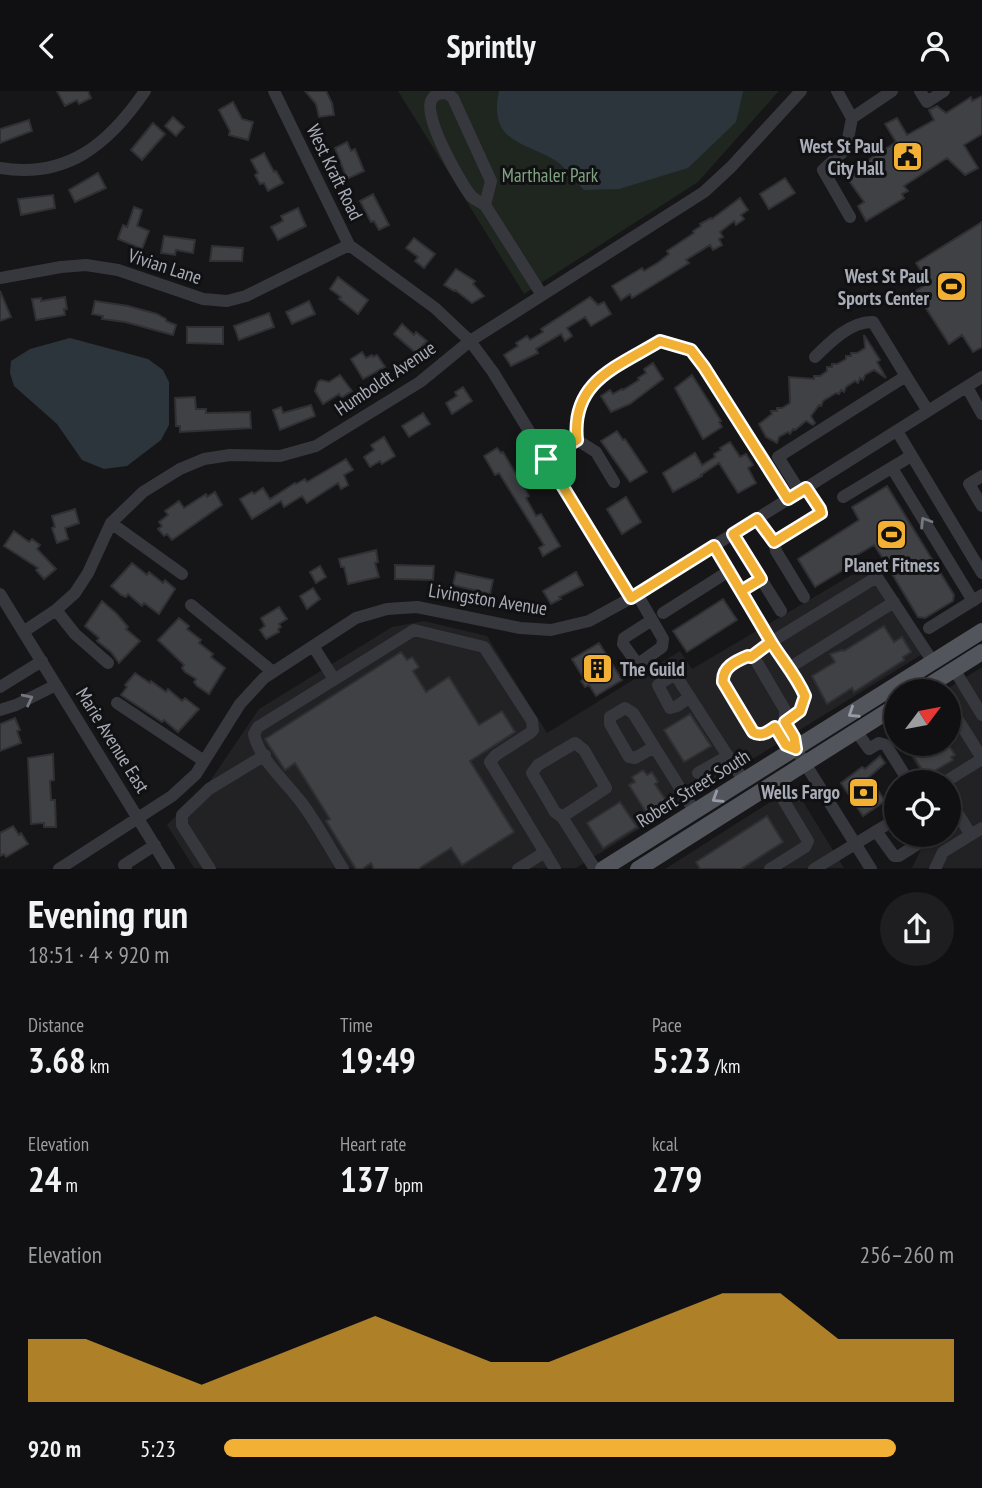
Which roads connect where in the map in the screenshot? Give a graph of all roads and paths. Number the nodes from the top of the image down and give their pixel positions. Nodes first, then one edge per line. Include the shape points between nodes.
1 (145, 91) edge
2 (274, 91) edge
3 (801, 91) edge
4 (837, 91) edge
5 (891, 91) edge
6 (920, 91) edge
7 (944, 91) edge
8 (852, 118) junction
9 (0, 168) edge
10 (485, 205) junction
11 (850, 217) dead end
12 (349, 245) junction
13 (0, 278) edge
14 (542, 295) junction
15 (470, 341) junction
16 (815, 357) dead end
17 (906, 376) junction
18 (982, 377) edge
19 (967, 387) junction
20 (928, 411) junction
21 (982, 414) edge
22 (897, 431) junction
23 (577, 440) junction
24 (911, 456) junction
25 (546, 459) junction
26 (892, 468) junction
27 (982, 475) edge
28 (614, 481) dead end
29 (803, 490) junction
30 (842, 497) dead end
31 (788, 499) junction
32 (982, 506) edge
33 (757, 519) junction
34 (111, 523) junction
35 (733, 534) junction
36 (774, 542) junction
37 (714, 546) junction
38 (729, 571) junction
39 (982, 573) edge
40 (182, 574) dead end
41 (761, 579) junction
42 (741, 591) junction
43 (0, 594) edge
44 (634, 596) junction
45 (804, 597) dead end
46 (978, 598) edge
47 (894, 602) junction
48 (191, 605) dead end
49 (56, 610) junction
50 (781, 611) dead end
51 (929, 628) dead end
52 (982, 631) edge
53 (23, 632) junction
54 (771, 642) junction
55 (313, 646) junction
56 (982, 652) edge
57 (751, 657) junction
58 (41, 661) junction
59 (933, 662) junction
60 (108, 663) dead end
61 (789, 668) junction
62 (954, 670) junction
63 (273, 672) junction
64 (334, 679) junction
65 (939, 679) edge
66 (56, 685) junction
67 (0, 687) edge
68 (967, 691) junction
69 (961, 695) edge
70 (690, 697) dead end
71 (117, 703) dead end
72 (0, 710) edge
73 (884, 714) edge
74 (982, 715) edge
75 (961, 724) edge
76 (780, 725) junction
77 (856, 731) junction
78 (654, 747) dead end
79 (796, 749) junction
80 (265, 755) junction
81 (728, 756) junction
82 (982, 759) edge
83 (204, 761) junction
84 (807, 763) junction
85 (902, 770) edge
86 (961, 772) edge
87 (698, 773) dead end
88 (744, 781) junction
89 (784, 801) dead end
90 (695, 811) junction
91 (961, 813) edge
92 (562, 817) junction
93 (138, 818) junction
94 (884, 826) edge
95 (876, 831) junction
96 (977, 832) edge
97 (856, 843) junction
98 (884, 843) edge
99 (155, 845) junction
100 (887, 847) edge
101 (913, 847) edge
102 (545, 852) junction
103 (772, 868) edge
104 (59, 869) edge
105 (126, 869) edge
106 (169, 869) edge
107 (209, 869) edge
108 (343, 869) edge
109 (518, 869) edge
110 (555, 869) edge
111 (595, 869) edge
112 (603, 869) edge
113 (638, 869) edge
114 (814, 869) edge
115 (871, 869) edge
116 (935, 869) edge

1 - 9 street via 93,148 70,163 47,170
2 - 12 street, West Kraft Road
3 - 14 street, Humboldt Avenue via 704,191
4 - 8 street
5 - 8 street
6 - 7 street via 927,103
8 - 11 street via 846,149 823,170
10 - 10 street via 490,190 488,173 453,98 439,93 430,106 442,147 472,197
10 - 14 street
12 - 13 street, Vivian Lane via 227,301 203,299 118,270 86,265
12 - 15 street, West Kraft Road via 435,308
14 - 15 street, Humboldt Avenue
15 - 25 street, West Kraft Road
15 - 34 street, Humboldt Avenue via 420,382 316,446 280,457 204,459 143,492
16 - 17 street via 836,337 873,322
17 - 20 street
17 - 29 street via 778,457
18 - 19 street, Livingston Avenue
19 - 20 street, Livingston Avenue
19 - 21 street
20 - 22 street, Livingston Avenue
22 - 24 street
22 - 29 street, Livingston Avenue
23 - 25 street
23 - 28 street via 596,452
23 - 31 street via 583,395 600,377 660,341 691,350
24 - 26 street
24 - 39 street
25 - 44 street, West Kraft Road
26 - 30 street
46 -> 26 street
27 - 32 street via 969,484
29 - 31 street, Livingston Avenue
29 - 36 street via 821,513
31 - 33 street, Livingston Avenue
33 - 35 street, Livingston Avenue
33 - 36 street
34 - 40 street
34 - 49 street, Humboldt Avenue via 88,573
35 - 37 street, Livingston Avenue
35 - 41 street
36 - 45 street
37 - 38 street
37 - 44 street, Livingston Avenue
38 - 42 street
38 - 44 street, West Kraft Road via 658,616
41 - 42 street
41 - 50 street
42 - 54 street
43 - 53 street, Marie Avenue East
44 - 55 street, Livingston Avenue via 589,621 551,629 520,628 417,607 387,608 356,618
46 - 51 street
47 - 54 street via 877,577
47 - 59 street
47 - 61 street
48 - 63 street
49 - 53 street, Humboldt Avenue
49 - 60 street
52 - 59 main road, Robert Street South
53 - 58 street, Marie Avenue East
54 - 57 street
54 - 61 street
55 - 63 street, Livingston Avenue
55 - 64 street
56 - 62 main road
57 - 76 street via 785,710
57 - 76 street via 728,667 723,682 753,732 765,734
58 - 66 street, Marie Avenue East
58 - 67 street
59 -> 79 main road, Robert Street South
61 - 76 street via 805,696 800,711
62 - 65 main road
62 - 68 street
63 - 83 street, Livingston Avenue via 240,704
64 - 80 street via 255,731
64 - 102 street via 414,630 484,647 533,726 490,762
72 -> 66 street
66 - 93 street, Marie Avenue East
68 - 69 street
68 - 74 street
70 - 81 street
71 - 83 street
73 - 77 main road, Robert Street South
75 - 82 street
76 - 79 street via 786,745
77 - 84 main road, Robert Street South
77 - 85 street via 869,749 879,743 886,745
78 - 90 street
79 - 84 street
79 - 88 main road, Robert Street South
80 - 107 street via 209,789 182,815 182,825
80 - 108 street
81 - 87 street
81 - 88 street
82 - 86 street
83 - 93 street, Livingston Avenue via 172,796
84 - 97 street
84 - 113 main road, Robert Street South
88 -> 90 main road, Robert Street South
89 - 103 street via 808,841
90 - 112 main road, Robert Street South
91 - 96 street
92 - 92 street via 532,773 575,743 606,788
92 - 111 street
93 - 99 street, Marie Avenue East
93 - 104 street, Livingston Avenue
94 - 95 street
95 - 97 street
95 - 98 street
96 - 116 street via 943,852
97 - 114 street
97 - 115 street
99 - 105 street via 124,865
99 - 106 street, Marie Avenue East
100 - 101 street via 899,856
102 - 109 street
102 - 110 street

